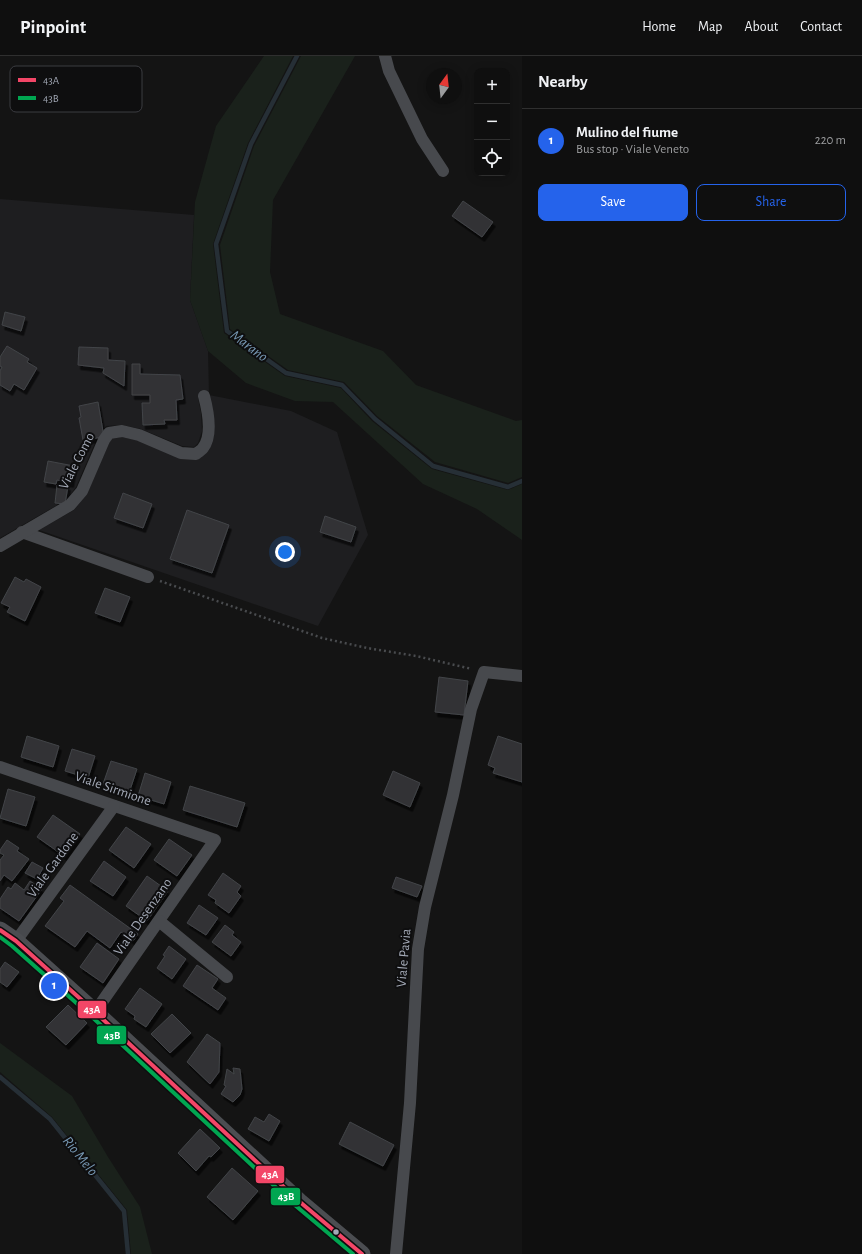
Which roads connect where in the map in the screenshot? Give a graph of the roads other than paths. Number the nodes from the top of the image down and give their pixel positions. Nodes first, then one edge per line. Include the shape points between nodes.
1 (385, 56) edge
2 (443, 171) dead end
3 (204, 396) dead end
4 (22, 532) junction
5 (0, 546) edge
6 (148, 576) road end
7 (522, 676) edge
8 (0, 767) edge
9 (114, 806) junction
10 (216, 840) joint
11 (159, 921) junction
12 (0, 930) edge
13 (16, 942) junction
14 (227, 977) dead end
15 (95, 1012) junction
16 (362, 1254) edge
17 (396, 1254) edge

1 - 2 street via 422,139
3 - 4 street, Viale Como via 209,432 204,447 196,454 181,453 139,435 122,431 110,432 82,491 70,505
4 - 5 street, Viale Como
4 - 6 street
7 - 17 street, Viale Pavia via 484,672 471,709 425,907 418,949 410,1103
8 - 9 street, Viale Sirmione
9 - 10 street, Viale Sirmione
9 - 13 street, Viale Gardone
10 - 11 street, Viale Desenzano
11 - 14 street
11 - 15 street, Viale Desenzano
12 - 13 main road
13 - 15 main road
15 - 16 main road via 300,1202

